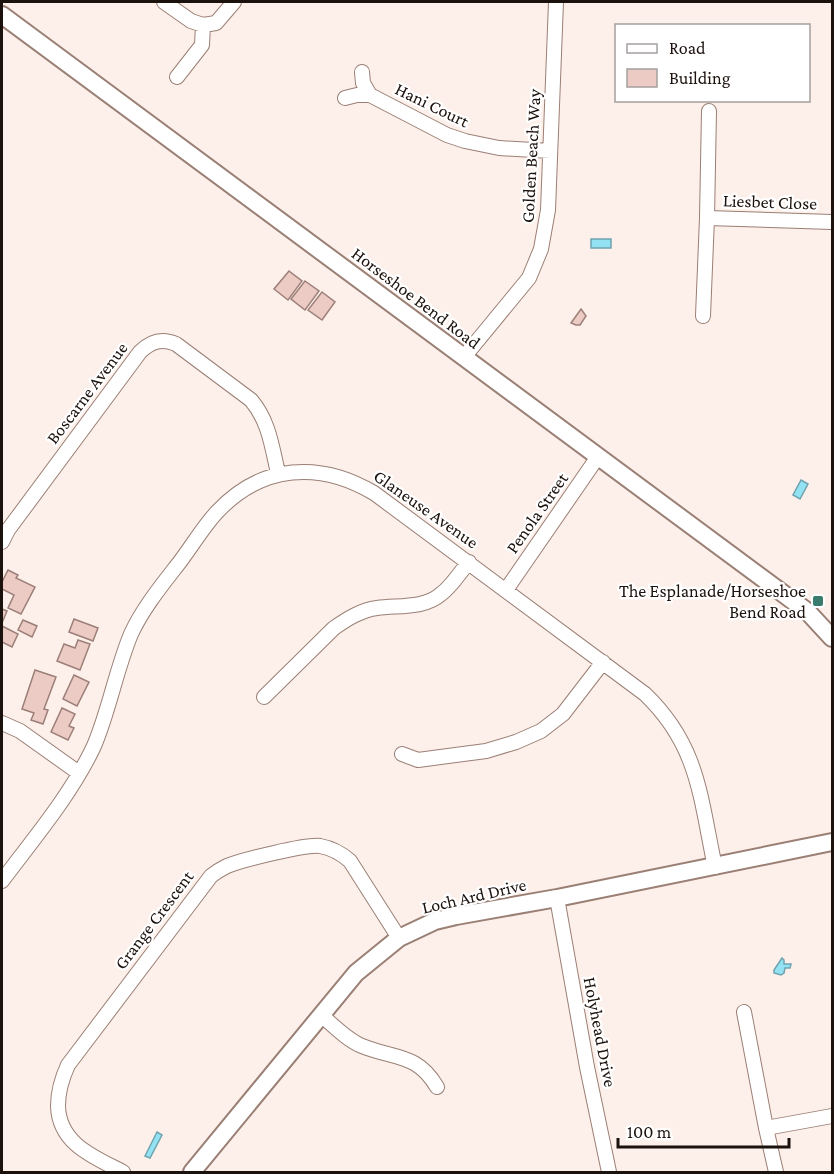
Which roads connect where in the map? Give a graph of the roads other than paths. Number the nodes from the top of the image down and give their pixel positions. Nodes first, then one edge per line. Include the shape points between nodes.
1 (164, 2) edge
2 (234, 2) edge
3 (556, 2) edge
4 (2, 15) edge
5 (203, 25) junction
6 (362, 72) dead end
7 (177, 77) dead end
8 (370, 95) junction
9 (345, 98) dead end
10 (709, 111) dead end
11 (550, 151) junction
12 (707, 218) junction
13 (832, 222) edge
14 (703, 316) dead end
15 (464, 357) junction
16 (597, 458) junction
17 (278, 473) junction
18 (2, 542) edge
19 (469, 562) junction
20 (506, 590) junction
21 (808, 612) junction
22 (832, 624) edge
23 (832, 638) edge
24 (603, 662) junction
25 (264, 697) dead end
26 (2, 723) edge
27 (402, 754) dead end
28 (79, 773) junction
29 (832, 842) edge
30 (715, 867) junction
31 (2, 881) edge
32 (557, 898) junction
33 (399, 938) junction
34 (744, 1012) dead end
35 (321, 1015) junction
36 (437, 1087) dead end
37 (832, 1116) edge
38 (766, 1128) junction
39 (123, 1173) edge
40 (192, 1173) edge
41 (609, 1173) edge
42 (776, 1173) edge

1 - 5 street
2 - 5 street via 216,23
3 - 11 street, Golden Beach Way
4 - 15 street, Horseshoe Bend Road
5 - 7 street via 202,45
6 - 8 street, Hani Court
8 - 9 street, Hani Court
8 - 11 street, Hani Court via 465,141
10 - 12 street, Liesbet Close
11 - 15 street, Golden Beach Way via 549,210 535,265 529,278
12 - 13 street, Liesbet Close
12 - 14 street, Liesbet Close
15 - 16 street, Horseshoe Bend Road
16 - 20 street, Penola Street
16 - 21 street, Horseshoe Bend Road
17 - 18 street, Boscarne Avenue via 266,423 251,400 176,344 158,341 140,352
17 - 19 street, Glaneuse Avenue via 318,472 356,482
17 - 28 street, Glaneuse Avenue via 255,483 218,511 149,604 132,632 94,745
19 - 20 street, Glaneuse Avenue
19 - 25 street via 441,595 427,602 375,608 347,618
20 - 24 street, Glaneuse Avenue
21 - 22 street, Horseshoe Bend Road
21 - 23 street, Horseshoe Bend Road
24 - 27 street via 563,714 541,731 486,751 418,760
24 - 30 street, Glaneuse Avenue via 658,706 680,737 696,776
26 - 28 street via 20,731
28 - 31 street, Glaneuse Avenue
29 - 30 street, Loch Ard Drive
30 - 32 street, Loch Ard Drive
32 - 33 street, Loch Ard Drive via 435,921
32 - 41 street, Holyhead Drive
33 - 35 street, Loch Ard Drive via 356,973
33 - 39 street, Grange Crescent via 350,861 327,848 303,847 232,865 211,876 69,1065 61,1082 58,1112 67,1136 88,1155
34 - 38 street
35 - 36 street via 362,1046 421,1066
35 - 40 street, Loch Ard Drive
37 - 38 street
38 - 42 street

